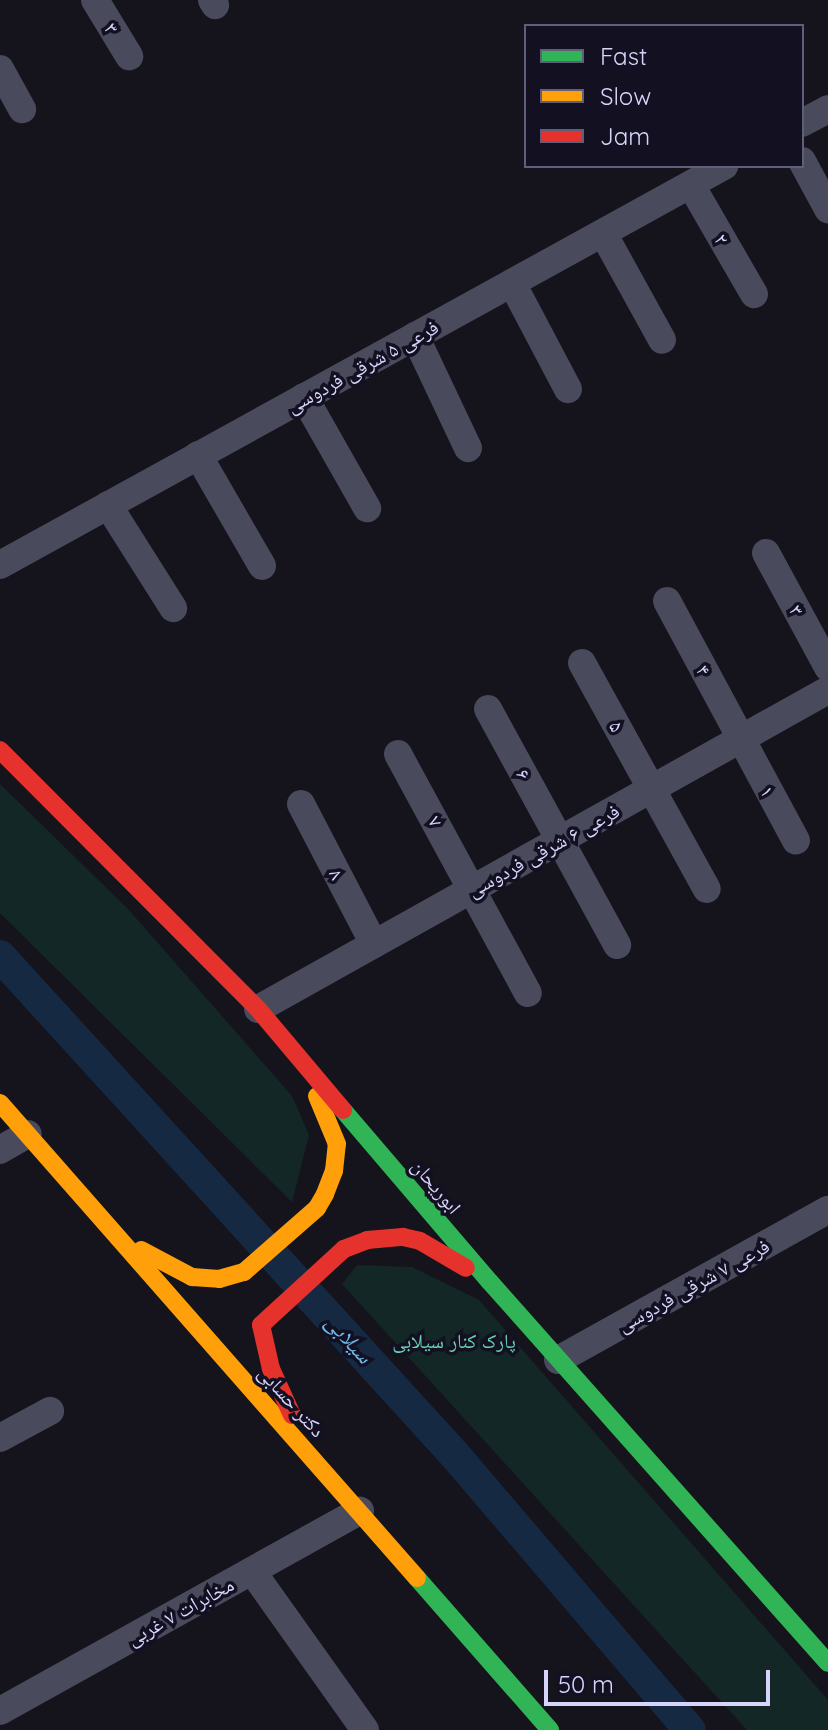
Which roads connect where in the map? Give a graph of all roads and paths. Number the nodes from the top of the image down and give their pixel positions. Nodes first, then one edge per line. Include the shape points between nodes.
1 (95, 0) edge
2 (129, 56) dead end
3 (0, 69) edge
4 (22, 109) dead end
5 (828, 109) edge
6 (804, 122) edge
7 (804, 165) edge
8 (721, 168) edge
9 (691, 185) junction
10 (828, 209) edge
11 (603, 233) junction
12 (512, 283) junction
13 (754, 294) dead end
14 (415, 336) junction
15 (662, 340) dead end
16 (568, 389) dead end
17 (304, 397) junction
18 (468, 448) dead end
19 (198, 455) junction
20 (108, 505) junction
21 (367, 508) dead end
22 (766, 553) dead end
23 (0, 565) edge
24 (262, 566) dead end
25 (667, 601) dead end
26 (173, 608) dead end
27 (582, 663) dead end
28 (828, 667) edge
29 (828, 690) edge
30 (488, 709) dead end
31 (740, 740) junction
32 (0, 750) edge
33 (398, 754) dead end
34 (653, 789) junction
35 (301, 804) dead end
36 (560, 840) junction
37 (796, 841) dead end
38 (474, 888) junction
39 (707, 889) dead end
40 (374, 944) junction
41 (617, 945) dead end
42 (528, 993) dead end
43 (258, 1009) junction
44 (303, 1062) junction
45 (0, 1103) edge
46 (28, 1134) junction
47 (0, 1150) edge
48 (828, 1210) edge
49 (110, 1231) junction
50 (490, 1282) junction
51 (558, 1360) junction
52 (50, 1411) dead end
53 (0, 1438) edge
54 (309, 1453) junction
55 (360, 1511) junction
56 (252, 1571) junction
57 (828, 1663) edge
58 (0, 1711) edge
59 (541, 1727) edge
60 (365, 1730) edge

1 - 2 street, ۳
3 - 4 street
5 - 6 street
7 - 10 street
8 - 9 street, فرعی ۵ شرقی فردوسی
9 - 11 street, فرعی ۵ شرقی فردوسی
9 - 13 street, ۲
11 - 12 street, فرعی ۵ شرقی فردوسی
11 - 15 street
12 - 14 street, فرعی ۵ شرقی فردوسی
12 - 16 street
14 - 17 street, فرعی ۵ شرقی فردوسی
14 - 18 street
17 - 19 street, فرعی ۵ شرقی فردوسی
17 - 21 street
19 - 20 street, فرعی ۵ شرقی فردوسی
19 - 24 street
20 - 23 street, فرعی ۵ شرقی فردوسی
20 - 26 street
22 - 28 street, ۳
25 - 31 street, ۴
27 - 34 street, ۵
29 - 31 street, فرعی ۶ شرقی فردوسی
30 - 36 street, ۶
31 - 34 street, فرعی ۶ شرقی فردوسی
31 - 37 street, ۱
32 - 43 main road, ابوریحان
33 - 38 street, ۷
34 - 36 street, فرعی ۶ شرقی فردوسی
34 - 39 street
35 - 40 street, ۸
36 - 38 street, فرعی ۶ شرقی فردوسی
36 - 41 street
38 - 40 street, فرعی ۶ شرقی فردوسی
38 - 42 street
40 - 43 street, فرعی ۶ شرقی فردوسی
43 - 44 main road, ابوریحان
44 - 49 main road via 337,1144 334,1171 321,1202 244,1272 219,1279 192,1277
44 - 50 main road, ابوریحان
45 - 46 main road, دکتر حسابی
46 - 47 street
46 - 49 main road, دکتر حسابی
48 - 51 street, فرعی ۷ شرقی فردوسی
49 - 54 main road, دکتر حسابی
50 - 51 main road, ابوریحان
50 - 54 main road via 420,1241 380,1238 344,1249 261,1325 271,1369
51 - 57 main road, ابوریحان
52 - 53 street
54 - 55 main road, دکتر حسابی
55 - 56 street, مخابرات ۷ غربی
55 - 59 main road, دکتر حسابی
56 - 58 street, مخابرات ۷ غربی
56 - 60 street

